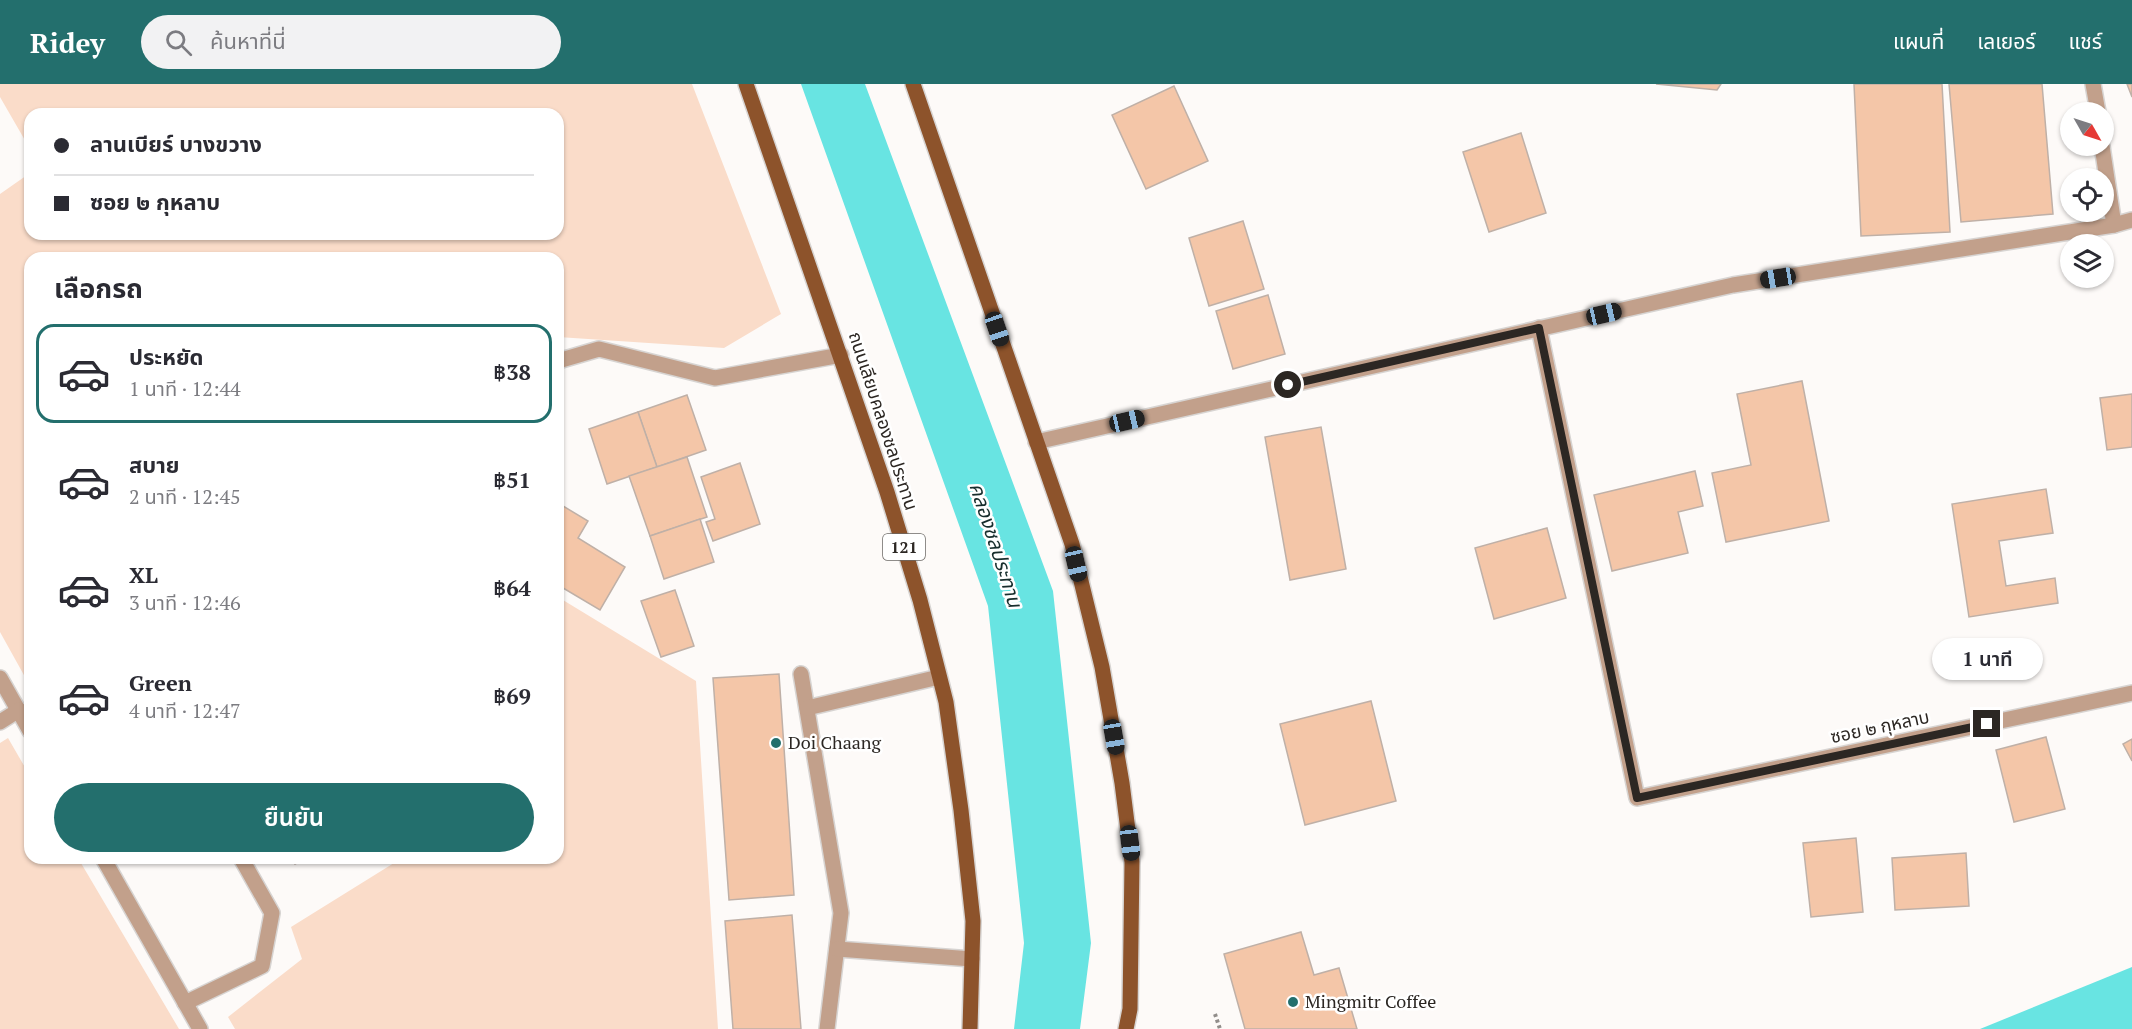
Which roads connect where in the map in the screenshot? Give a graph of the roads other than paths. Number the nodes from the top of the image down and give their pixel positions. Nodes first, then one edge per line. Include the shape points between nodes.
1 (746, 84) edge
2 (913, 84) edge
3 (2093, 84) edge
4 (2096, 102) edge
5 (2104, 156) edge
6 (2132, 220) edge
7 (2114, 225) junction
8 (1539, 328) junction
9 (841, 355) junction
10 (564, 359) edge
11 (1036, 442) junction
12 (801, 674) dead end
13 (939, 677) junction
14 (0, 678) edge
15 (2132, 693) edge
16 (807, 708) junction
17 (19, 710) junction
18 (24, 720) edge
19 (0, 722) edge
20 (105, 864) edge
21 (244, 864) edge
22 (837, 949) junction
23 (972, 959) junction
24 (185, 1003) junction
25 (200, 1029) edge
26 (827, 1029) edge
27 (970, 1029) edge
28 (1126, 1029) edge

1 - 9 main road, ถนนเลียบคลองชลประทาน / 121
2 - 11 main road
3 - 4 street
5 - 7 street
6 - 7 street
7 - 8 street via 1733,285
8 - 11 street
8 - 15 street, ซอย ๒ กุหลาบ via 1637,798
9 - 10 street via 715,378 599,349
9 - 13 main road, ถนนเลียบคลองชลประทาน / 121 via 914,578
11 - 28 main road via 1071,544 1102,668 1122,783 1132,862 1130,1010
12 - 16 street
13 - 16 street
13 - 23 main road, ถนนเลียบคลองชลประทาน / 121 via 961,810 973,921
14 - 17 street
16 - 22 street via 841,913
17 - 18 street
17 - 19 street
20 - 24 street
21 - 24 street via 272,913 262,966
22 - 23 street
22 - 26 street
23 - 27 main road, ถนนเลียบคลองชลประทาน / 121
24 - 25 street

